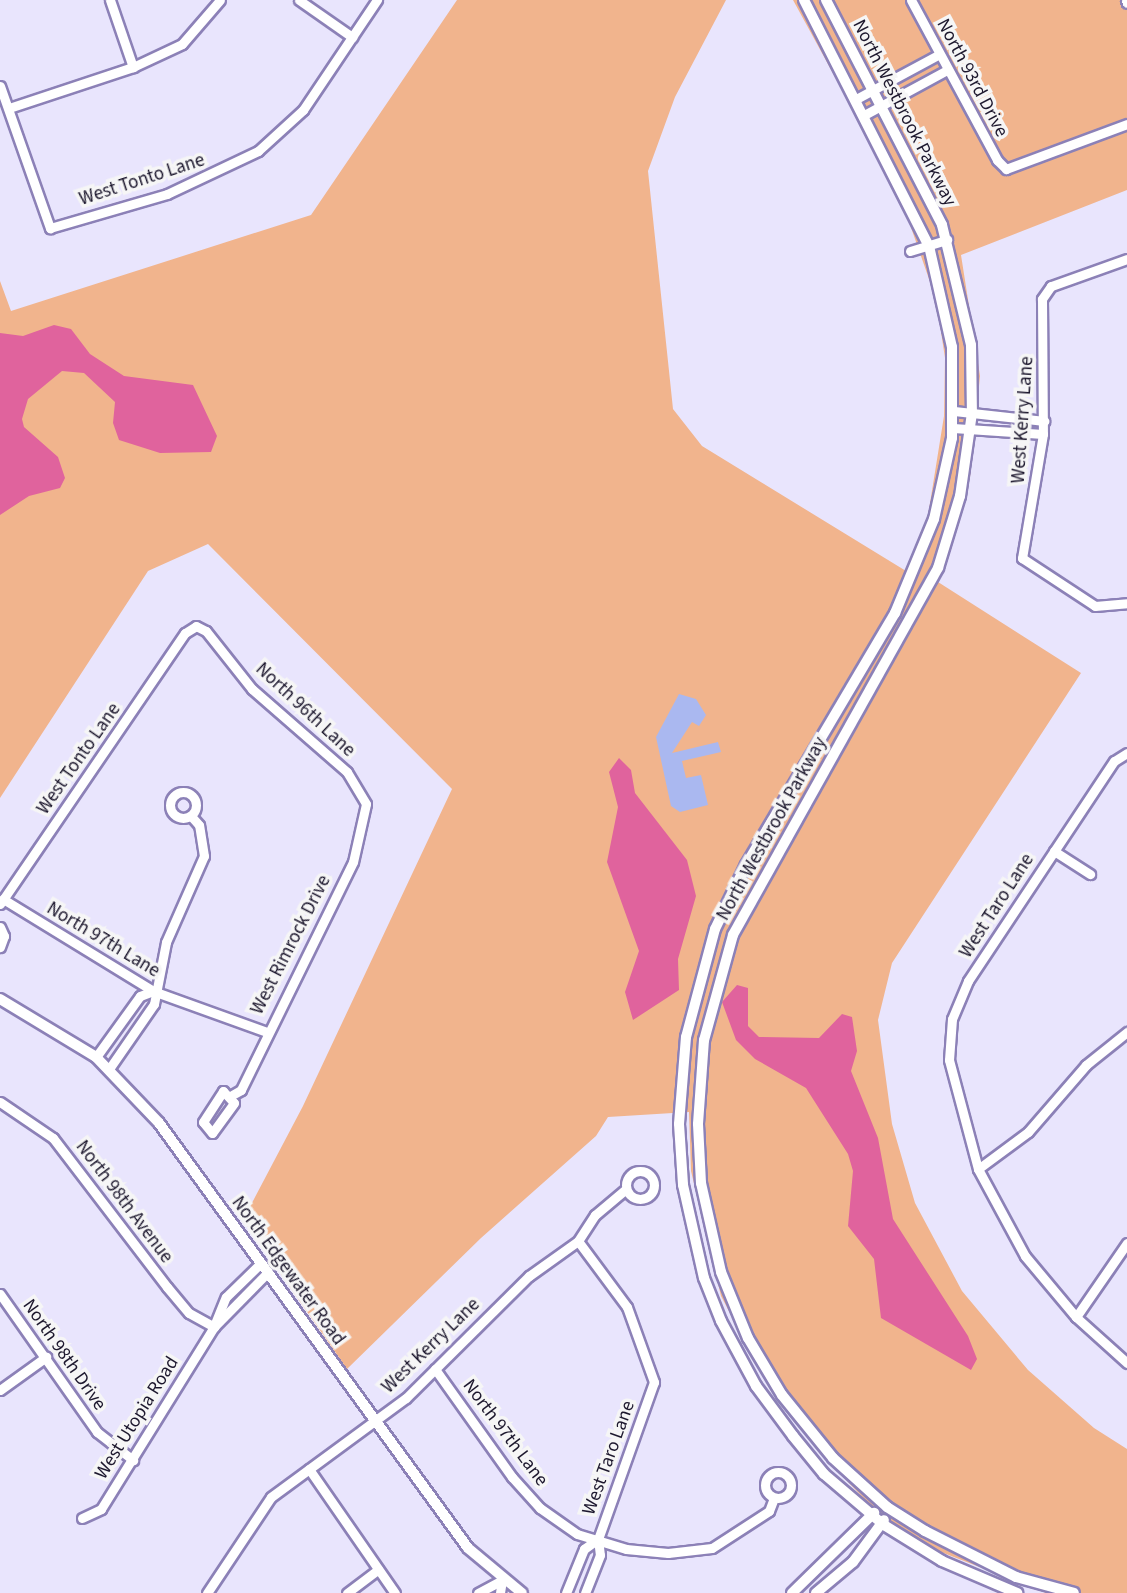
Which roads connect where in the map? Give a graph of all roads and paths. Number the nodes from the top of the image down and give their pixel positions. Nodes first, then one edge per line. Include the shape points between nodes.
1 (110, 0) edge
2 (220, 0) edge
3 (299, 0) edge
4 (377, 0) edge
5 (804, 0) edge
6 (826, 0) edge
7 (911, 0) edge
8 (352, 37) junction
9 (938, 55) junction
10 (133, 67) junction
11 (947, 70) junction
12 (0, 86) edge
13 (875, 89) junction
14 (858, 98) junction
15 (883, 105) junction
16 (9, 108) junction
17 (866, 114) junction
18 (1127, 124) edge
19 (947, 240) junction
20 (929, 246) junction
21 (910, 251) dead end
22 (1127, 259) edge
23 (954, 411) junction
24 (972, 413) junction
25 (1044, 421) junction
26 (953, 428) junction
27 (970, 428) junction
28 (1043, 434) junction
29 (921, 561) junction
30 (938, 568) junction
31 (1127, 603) edge
32 (185, 633) joint
33 (867, 660) junction
34 (882, 670) junction
35 (1127, 753) edge
36 (792, 785) junction
37 (808, 795) junction
38 (366, 803) joint
39 (191, 816) dead end
40 (1054, 851) junction
41 (1090, 874) dead end
42 (1, 901) edge
43 (0, 927) edge
44 (0, 947) edge
45 (153, 991) junction
46 (0, 999) edge
47 (267, 1032) junction
48 (1127, 1032) edge
49 (96, 1057) junction
50 (109, 1069) junction
51 (232, 1095) junction
52 (0, 1102) edge
53 (978, 1169) junction
54 (626, 1189) dead end
55 (578, 1241) junction
56 (1127, 1243) edge
57 (264, 1267) junction
58 (0, 1294) edge
59 (1076, 1317) junction
60 (214, 1327) junction
61 (46, 1357) junction
62 (1127, 1363) edge
63 (435, 1369) junction
64 (0, 1390) edge
65 (375, 1422) junction
66 (132, 1461) junction
67 (309, 1469) junction
68 (774, 1498) dead end
69 (887, 1507) junction
70 (870, 1514) junction
71 (82, 1518) dead end
72 (884, 1525) junction
73 (598, 1539) junction
74 (378, 1570) junction
75 (502, 1580) junction
76 (207, 1593) edge
77 (348, 1593) edge
78 (396, 1593) edge
79 (478, 1593) edge
80 (500, 1593) edge
81 (522, 1593) edge
82 (566, 1593) edge
83 (585, 1593) edge
84 (792, 1593) edge
85 (816, 1593) edge
86 (1017, 1593) edge
87 (1074, 1593) edge

1 - 10 street
2 - 10 street via 182,44
3 - 8 street
4 - 8 street, West Tonto Lane
5 - 14 street, North Westbrook Parkway
6 - 13 street, North Westbrook Parkway
7 - 9 street, North 93rd Drive
8 - 16 street, West Tonto Lane via 303,110 258,151 167,194 50,228
9 - 11 street, North 93rd Drive
9 - 13 street
10 - 16 street
11 - 15 street
11 - 18 street, North 93rd Drive via 1006,169
12 - 16 street
13 - 14 street
13 - 15 street, North Westbrook Parkway
14 - 17 street, North Westbrook Parkway
15 - 17 street
15 - 19 street, North Westbrook Parkway
17 - 20 street, North Westbrook Parkway
19 - 20 street
19 - 24 street, North Westbrook Parkway via 971,345
20 - 21 street
20 - 23 street, North Westbrook Parkway via 952,347
22 - 25 street, West Kerry Lane via 1051,286 1042,299
23 - 24 street
23 - 26 street, North Westbrook Parkway
24 - 25 street
24 - 27 street, North Westbrook Parkway
25 - 28 street, West Kerry Lane
26 - 27 street
26 - 29 street, North Westbrook Parkway via 942,491
27 - 28 street
27 - 30 street, North Westbrook Parkway via 960,495
28 - 31 street, West Kerry Lane via 1022,558 1095,606
29 - 30 street
29 - 33 street, North Westbrook Parkway
30 - 34 street, North Westbrook Parkway
32 - 38 street, North 96th Lane via 196,626 205,631 252,689 347,772
32 - 42 street, West Tonto Lane
33 - 34 street
33 - 36 street, North Westbrook Parkway
34 - 37 street, North Westbrook Parkway
35 - 40 street, West Taro Lane via 1114,761
36 - 37 street
36 - 70 street, North Westbrook Parkway via 730,893 697,986 680,1079 683,1185 704,1278 756,1386 824,1474
37 - 69 street, North Westbrook Parkway via 747,901 712,1000 699,1080 701,1182 721,1272 767,1372 826,1450
38 - 47 street, West Rimrock Drive via 353,862
39 - 45 street via 199,825 204,856 166,942
40 - 41 street, West Taro Lane
40 - 53 street, West Taro Lane via 968,981 952,1019 949,1060
42 - 45 street, North 97th Lane
43 - 44 street via 5,936
45 - 47 street, North 97th Lane
45 - 49 street via 140,996
45 - 50 street via 154,1004 145,1021
46 - 49 street, North Edgewater Road
47 - 51 street, West Rimrock Drive via 241,1090
48 - 53 street via 1086,1065 1028,1132
49 - 50 street, North Edgewater Road
50 - 57 street, North Edgewater Road via 159,1123
51 - 51 street, West Rimrock Drive via 223,1091 217,1095 204,1128 220,1130 234,1103
52 - 60 street, North 98th Avenue via 53,1138 189,1314
53 - 59 street via 1025,1256
54 - 55 street, West Kerry Lane via 595,1215
55 - 63 street, West Kerry Lane via 529,1276
55 - 73 street, West Taro Lane via 627,1307 654,1382
56 - 59 street
57 - 60 street, West Utopia Road
57 - 65 street, North Edgewater Road
58 - 61 street, North 98th Drive
59 - 62 street
60 - 66 street, West Utopia Road
61 - 64 street
61 - 66 street, North 98th Drive via 97,1433
63 - 65 street, West Kerry Lane
63 - 73 street, North 97th Lane via 540,1508 577,1534
65 - 67 street, West Kerry Lane
65 - 75 street, North Edgewater Road via 468,1548
66 - 71 street, West Utopia Road via 101,1509
67 - 74 street
67 - 76 street, West Kerry Lane via 271,1497
68 - 73 street, North 97th Lane via 769,1511 712,1548 668,1553
69 - 70 street
69 - 72 street
69 - 87 street, North Westbrook Parkway via 1016,1577
70 - 72 street, North Westbrook Parkway
70 - 84 street
72 - 85 street via 853,1562
72 - 86 street, North Westbrook Parkway via 942,1561
73 - 82 street, West Taro Lane via 584,1549
73 - 83 street, West Taro Lane via 600,1555
74 - 77 street
74 - 78 street
75 - 79 street
75 - 80 street
75 - 81 street, North Edgewater Road

